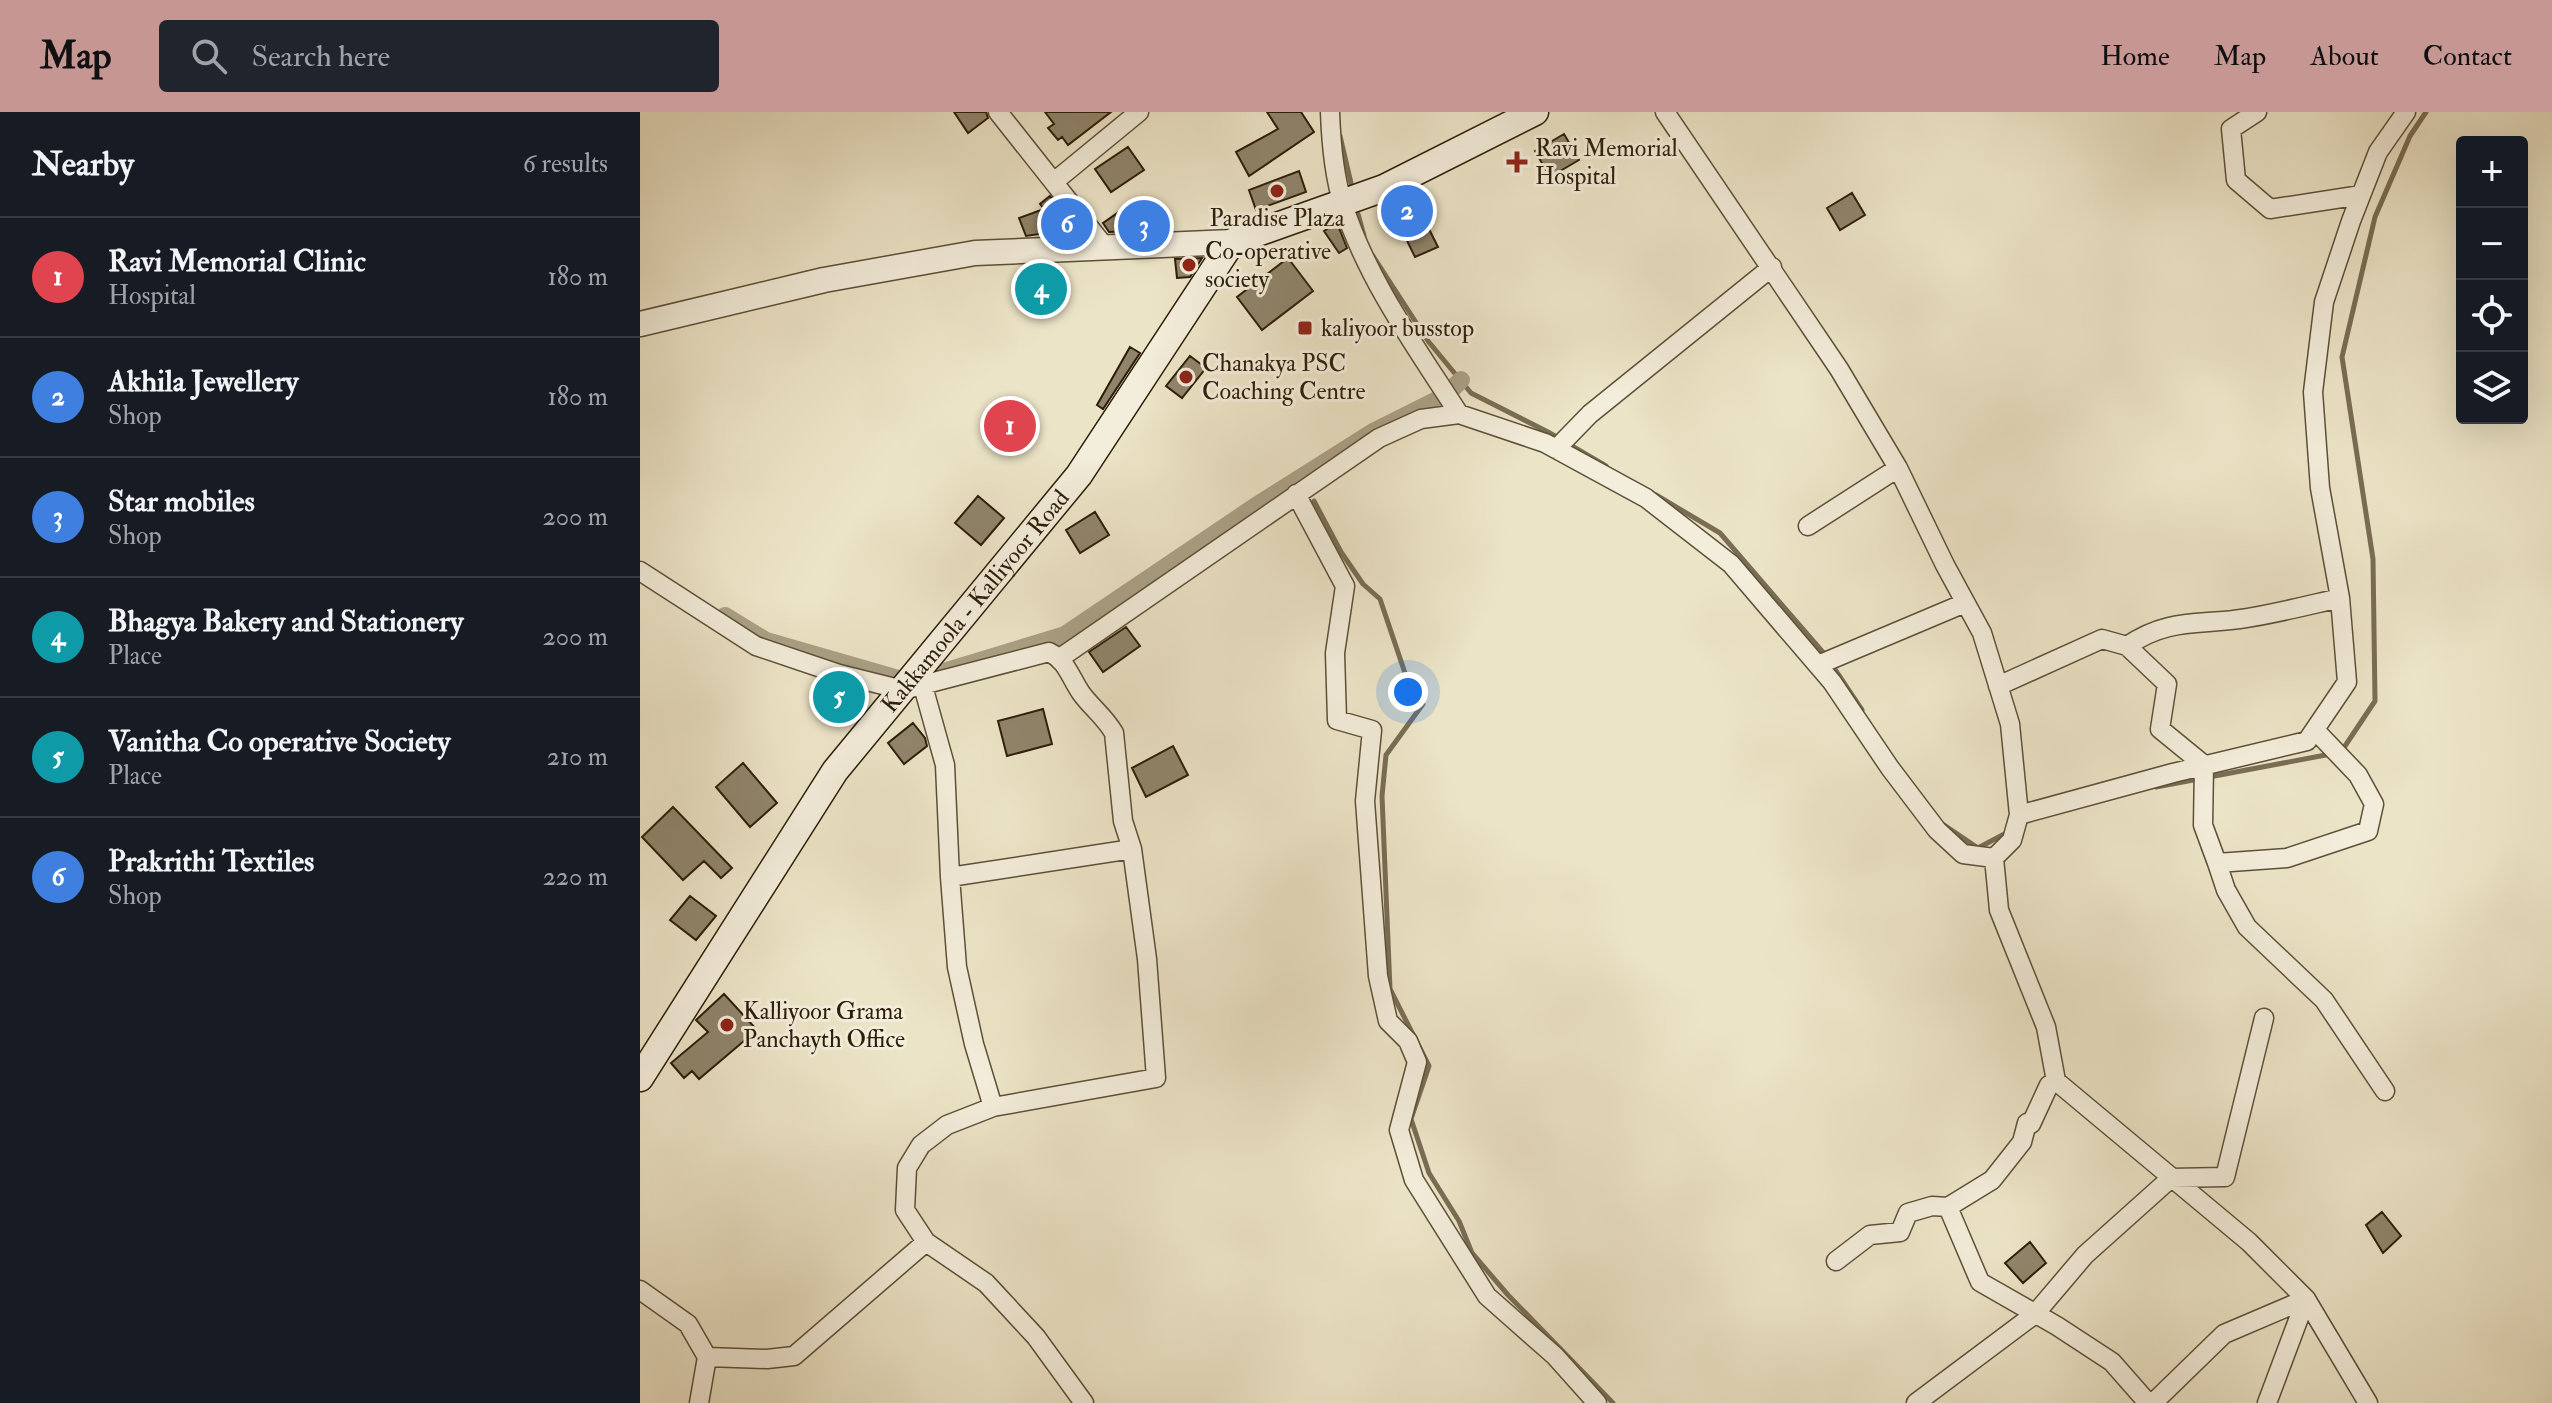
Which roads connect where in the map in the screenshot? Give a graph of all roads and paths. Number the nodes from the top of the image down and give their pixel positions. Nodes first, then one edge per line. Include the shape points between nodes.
1 (998, 112) edge
2 (1139, 112) edge
3 (1330, 112) edge
4 (1535, 112) edge
5 (1665, 112) edge
6 (2257, 112) edge
7 (2406, 112) edge
8 (1055, 181) junction
9 (2361, 195) junction
10 (1342, 203) junction
11 (1232, 242) junction
12 (1105, 247) junction
13 (1772, 267) junction
14 (640, 324) edge
15 (1459, 414) junction
16 (1557, 448) junction
17 (1898, 468) junction
18 (1296, 494) junction
19 (1808, 526) dead end
20 (640, 571) edge
21 (2340, 598) junction
22 (1965, 603) junction
23 (2127, 646) junction
24 (1060, 658) junction
25 (1818, 665) junction
26 (1998, 686) junction
27 (913, 688) junction
28 (2315, 730) junction
29 (2204, 766) junction
30 (2019, 815) junction
31 (1132, 849) junction
32 (1994, 858) junction
33 (2217, 863) junction
34 (950, 877) junction
35 (2264, 1018) dead end
36 (640, 1078) edge
37 (2056, 1081) junction
38 (2385, 1091) dead end
39 (993, 1107) junction
40 (2171, 1178) junction
41 (1948, 1207) junction
42 (926, 1242) junction
43 (1836, 1261) dead end
44 (640, 1290) edge
45 (2306, 1299) junction
46 (2035, 1314) junction
47 (707, 1357) junction
48 (699, 1403) edge
49 (1084, 1403) edge
50 (1597, 1403) edge
51 (1916, 1403) edge
52 (2151, 1403) edge
53 (2267, 1403) edge
54 (2368, 1403) edge

1 - 8 street
2 - 8 street
3 - 10 street
4 - 10 main road via 1384,188
5 - 13 street
6 - 9 street via 2231,129 2236,180 2270,209
7 - 9 street via 2378,152
8 - 12 street
9 - 21 street via 2324,302 2313,392 2320,488
10 - 11 main road
10 - 15 street via 1396,316
11 - 12 street
11 - 27 main road, Kakkamoola - Kalliyoor Road via 1079,475
12 - 14 street via 975,253 824,280
13 - 16 street via 1590,414
13 - 17 street
15 - 16 street
15 - 18 street via 1421,419 1379,438
16 - 25 street via 1646,498 1731,564
17 - 19 street
17 - 22 street
18 - 24 street
18 - 50 street via 1345,586 1335,653 1337,720 1372,730 1365,801 1378,976 1388,1021 1408,1041 1417,1062 1399,1130 1414,1180 1487,1296 1555,1356
20 - 27 street via 756,646 839,674
21 - 23 street via 2246,618 2171,625 2147,632
21 - 28 street via 2347,682
22 - 25 street
22 - 26 street via 1982,633
23 - 26 street via 2102,639
23 - 29 street via 2167,684 2160,729
24 - 27 street via 1049,652
24 - 31 street via 1114,733 1123,821
25 - 32 street via 1937,830 1963,854
26 - 30 street via 2010,724
27 - 34 street via 945,765
27 - 36 main road, Kakkamoola - Kalliyoor Road via 835,771
28 - 29 street via 2307,741
28 - 33 street via 2358,775 2374,804 2368,831 2287,858
29 - 30 street
29 - 33 street via 2203,825
30 - 32 street via 2012,840
31 - 34 street
31 - 39 street via 1156,1078
32 - 37 street via 1999,910 2046,1027
33 - 38 street via 2247,927 2324,1000
34 - 39 street via 957,967
35 - 40 street via 2225,1177
37 - 40 street
37 - 41 street via 2027,1123 2022,1142 1992,1180
39 - 42 street via 947,1125 921,1145 907,1168 905,1210
40 - 45 street via 2249,1242
40 - 46 street via 2085,1255
41 - 43 street via 1908,1213 1900,1232 1870,1235
41 - 46 street via 1980,1282
42 - 47 street via 794,1356
42 - 49 street via 986,1283 1036,1337
44 - 47 street via 688,1324
45 - 52 street via 2224,1334
45 - 53 street
45 - 54 street
46 - 51 street
46 - 52 street via 2112,1362
47 - 48 street

